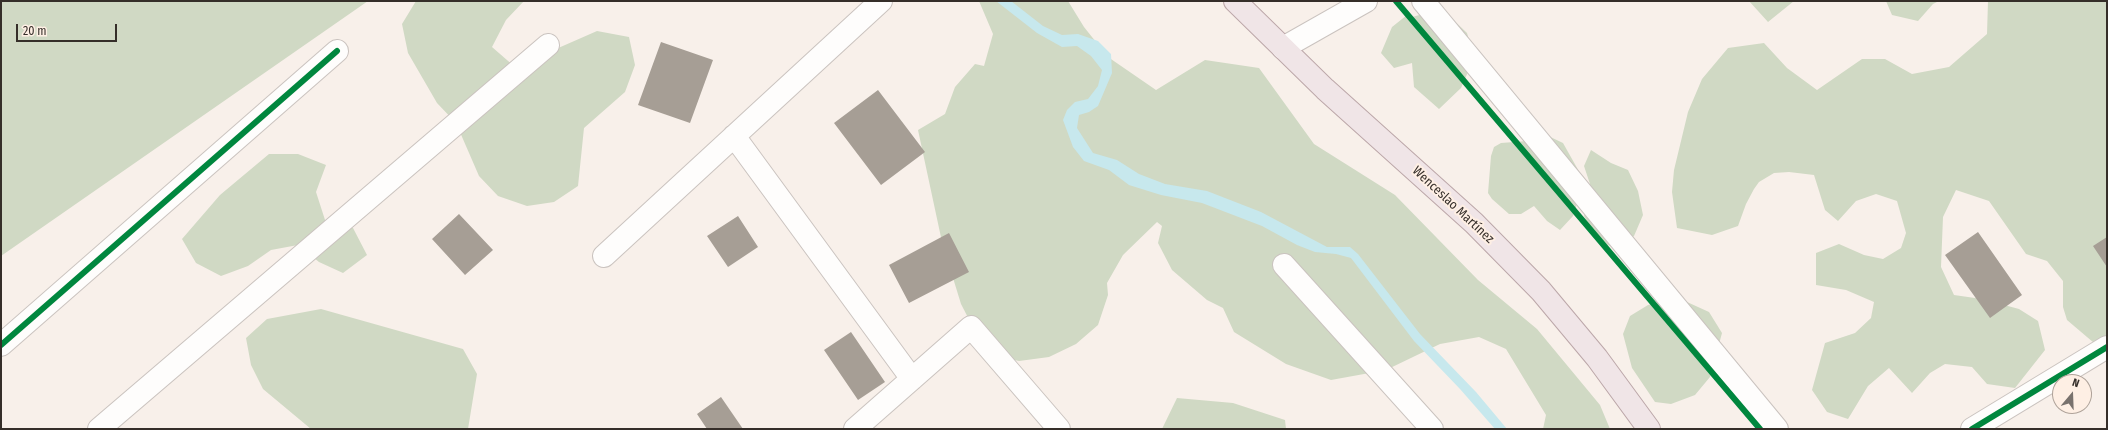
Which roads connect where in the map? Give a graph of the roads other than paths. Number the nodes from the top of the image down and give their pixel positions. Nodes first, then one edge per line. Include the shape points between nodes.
1 (881, 1) edge
2 (1235, 1) edge
3 (1366, 1) edge
4 (1423, 1) edge
5 (548, 45) dead end
6 (1284, 48) junction
7 (338, 51) dead end
8 (734, 136) junction
9 (604, 256) dead end
10 (1284, 265) dead end
11 (1, 344) edge
12 (2107, 347) edge
13 (912, 379) junction
14 (1425, 427) edge
15 (99, 429) edge
16 (855, 429) edge
17 (1058, 429) edge
18 (1649, 429) edge
19 (1777, 429) edge
20 (1972, 429) edge

1 - 8 street
2 - 6 main road, Wenceslao Martínez
3 - 6 street
4 - 19 street
5 - 15 street
6 - 18 main road, Wenceslao Martínez via 1324,88 1474,223 1541,291 1597,358
7 - 11 street
8 - 9 street
8 - 13 street
10 - 14 street
12 - 20 street
13 - 16 street
13 - 17 street via 970,327

